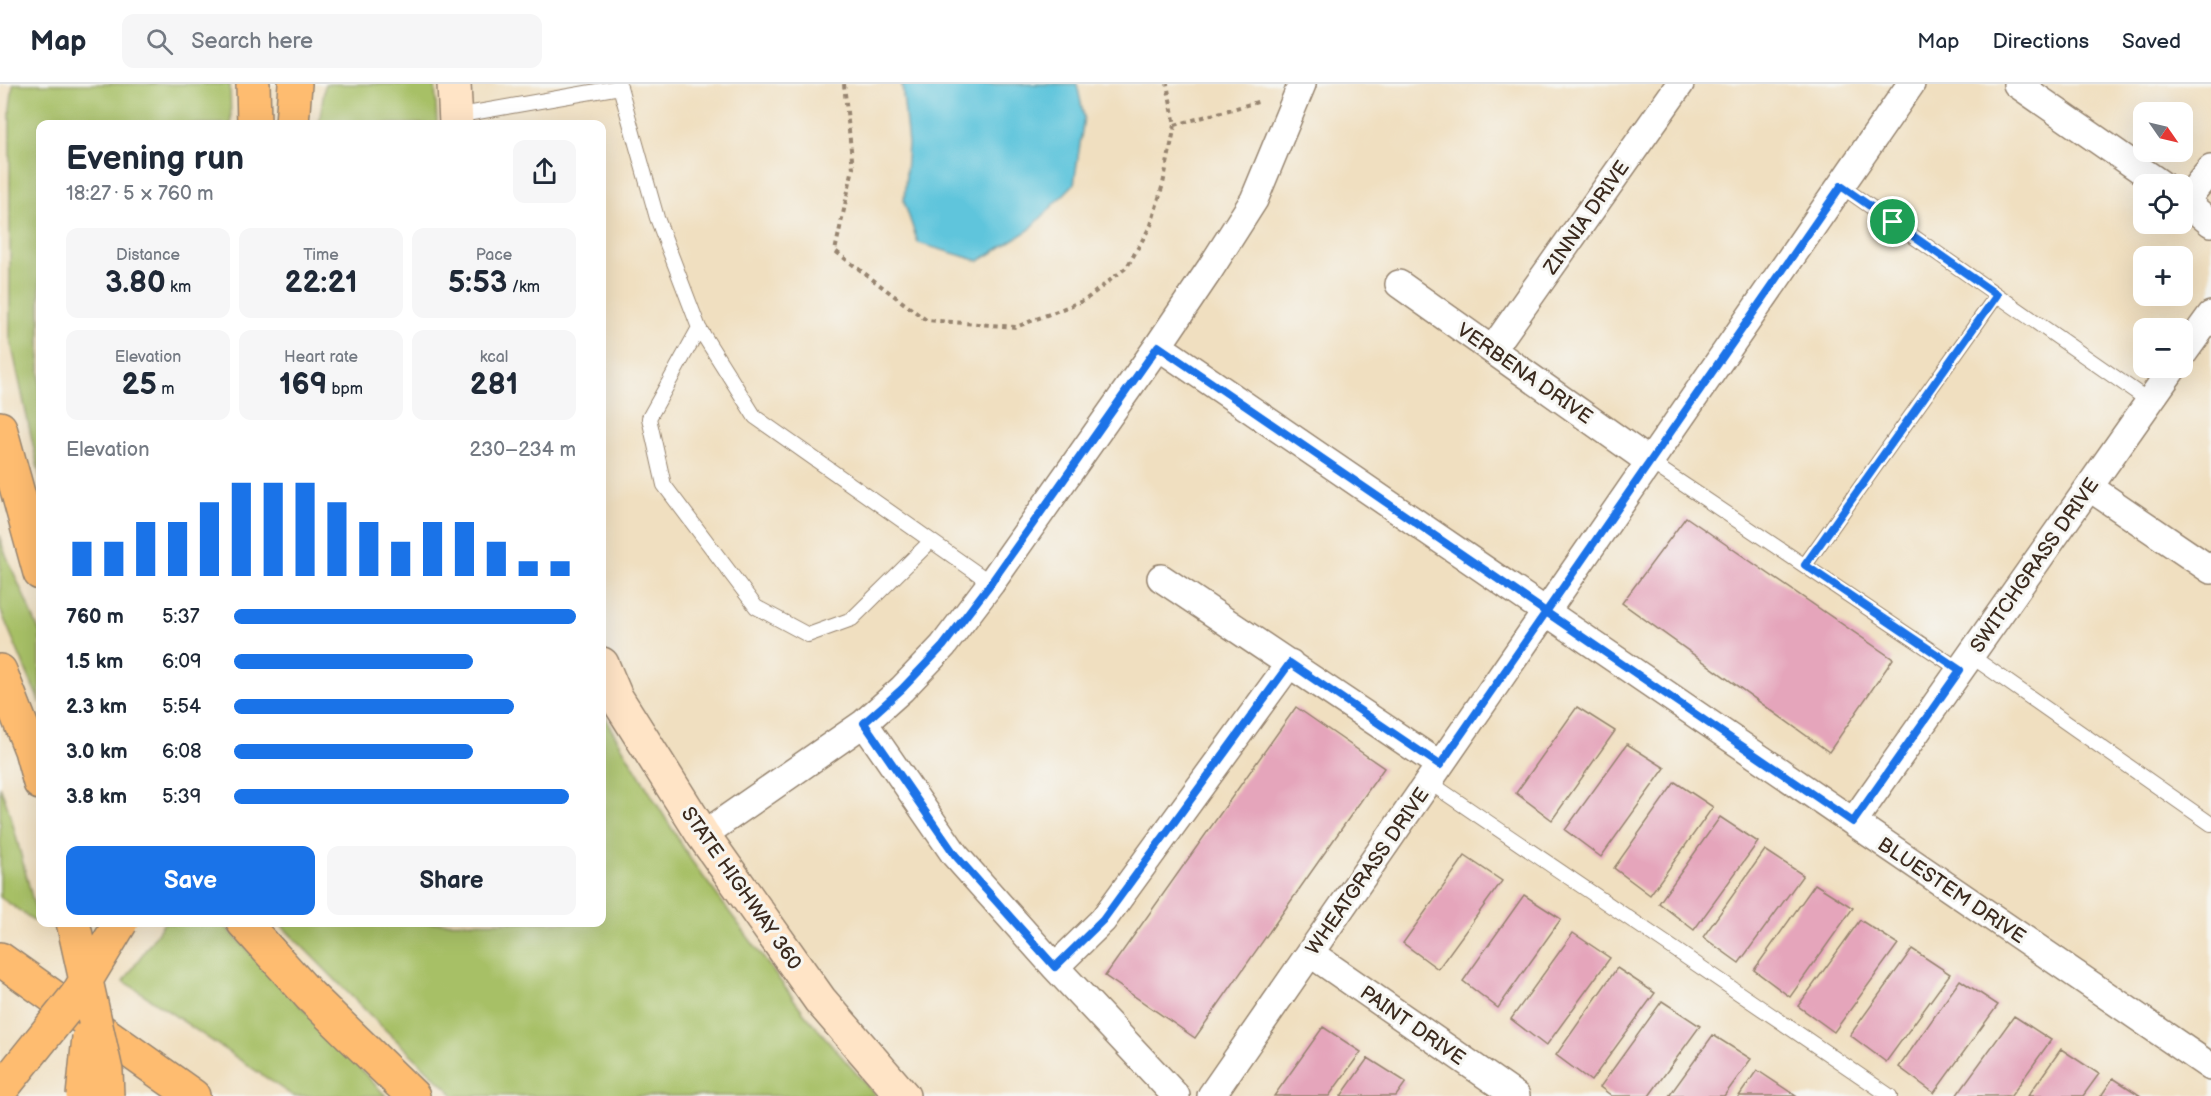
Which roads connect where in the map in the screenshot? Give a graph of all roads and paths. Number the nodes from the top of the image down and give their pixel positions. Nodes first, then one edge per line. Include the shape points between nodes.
1 (253, 84) edge
2 (295, 84) edge
3 (454, 84) edge
4 (844, 84) edge
5 (1167, 84) edge
6 (1302, 84) edge
7 (1680, 84) edge
8 (1911, 84) edge
9 (2017, 84) edge
10 (620, 86) edge
11 (1272, 98) dead end
12 (254, 120) edge
13 (292, 120) edge
14 (455, 120) edge
15 (460, 120) edge
16 (1175, 125) junction
17 (2211, 168) edge
18 (2147, 174) edge
19 (1841, 186) junction
20 (2193, 189) edge
21 (2193, 208) edge
22 (2211, 223) edge
23 (1399, 284) dead end
24 (1997, 295) junction
25 (2211, 315) edge
26 (699, 328) junction
27 (2193, 340) edge
28 (1158, 346) junction
29 (1492, 350) junction
30 (2166, 378) edge
31 (2149, 401) junction
32 (0, 428) edge
33 (1650, 462) junction
34 (2089, 487) junction
35 (931, 541) junction
36 (36, 558) edge
37 (1805, 565) junction
38 (2211, 570) edge
39 (1161, 578) dead end
40 (991, 583) junction
41 (1546, 612) junction
42 (1290, 663) junction
43 (1966, 663) junction
44 (0, 671) edge
45 (606, 673) edge
46 (864, 723) junction
47 (36, 768) edge
48 (1435, 773) junction
49 (1853, 822) junction
50 (2211, 824) edge
51 (703, 835) junction
52 (74, 927) edge
53 (118, 927) edge
54 (248, 927) edge
55 (1310, 953) junction
56 (0, 959) edge
57 (1055, 967) junction
58 (92, 1011) junction
59 (2211, 1067) edge
60 (0, 1094) edge
61 (83, 1096) edge
62 (107, 1096) edge
63 (193, 1096) edge
64 (413, 1096) edge
65 (903, 1096) edge
66 (1176, 1096) edge
67 (1211, 1096) edge
68 (1516, 1096) edge
69 (1890, 1096) edge

1 - 12 highway
2 - 13 highway
3 - 14 main road
4 - 16 path via 853,168 835,251 926,320 1016,327 1085,300 1127,267 1151,225
5 - 16 path
6 - 28 street via 1254,200
7 - 29 street, ZINNIA DRIVE
8 - 19 street, WHEATGRASS DRIVE
9 - 18 street
10 - 15 lane
10 - 26 lane via 657,218
11 - 16 path
17 - 20 street
19 - 24 lane
19 - 33 street, WHEATGRASS DRIVE
21 - 22 street
23 - 29 street, VERBENA DRIVE
24 - 31 lane
24 - 37 lane
25 - 27 street
26 - 35 lane via 755,417
26 - 35 lane via 648,418 664,485 756,607 808,635 852,619
28 - 40 street
28 - 41 street, BLUESTEM DRIVE
29 - 33 street, VERBENA DRIVE
30 - 31 street, SWITCHGRASS DRIVE
31 - 34 street, SWITCHGRASS DRIVE
32 - 36 highway
33 - 37 lane
33 - 41 street, WHEATGRASS DRIVE
34 - 38 street
34 - 43 street, SWITCHGRASS DRIVE
35 - 40 lane
37 - 43 lane
39 - 42 street
40 - 46 street via 943,646
41 - 48 street, WHEATGRASS DRIVE
41 - 49 street, BLUESTEM DRIVE
42 - 48 street
42 - 57 street via 1103,920
43 - 49 street, SWITCHGRASS DRIVE
43 - 50 lane
44 - 47 highway
45 - 51 main road, STATE HIGHWAY 360 via 616,697
46 - 51 street
46 - 57 street via 955,855
48 - 55 street, WHEATGRASS DRIVE
48 - 69 lane
49 - 59 street, BLUESTEM DRIVE
51 - 65 main road, STATE HIGHWAY 360 via 820,1000
52 - 58 highway, bridge
53 - 60 highway, bridge via 77,995
54 - 64 highway via 310,996
55 - 67 street, WHEATGRASS DRIVE
55 - 68 street, PAINT DRIVE
56 - 63 highway
57 - 66 street
58 - 61 highway, bridge
58 - 62 highway, bridge via 106,1071

